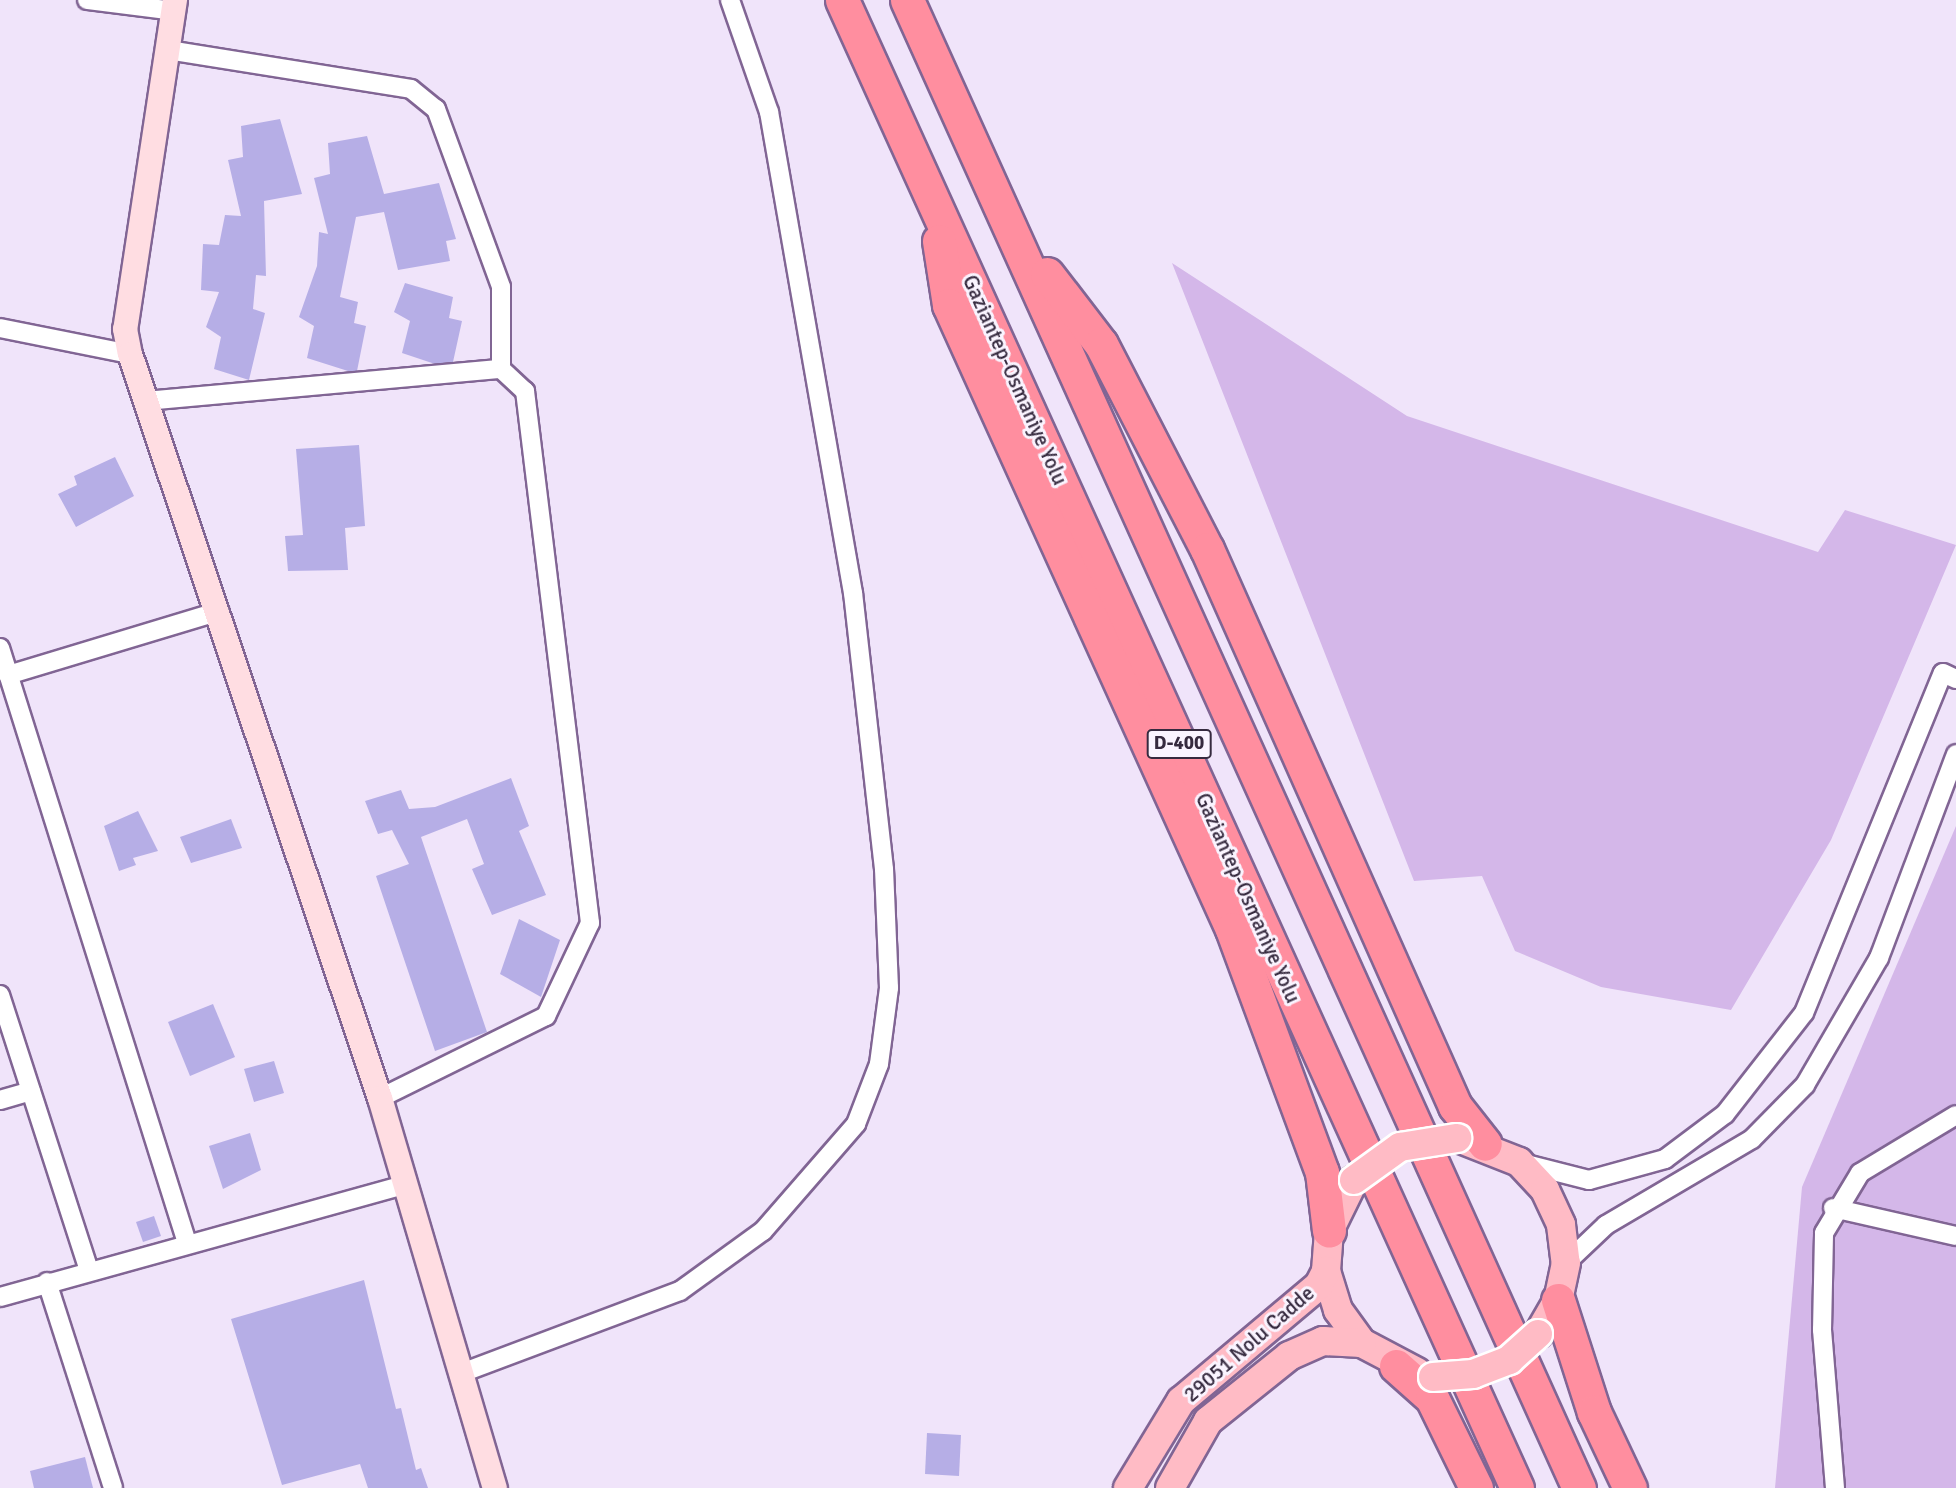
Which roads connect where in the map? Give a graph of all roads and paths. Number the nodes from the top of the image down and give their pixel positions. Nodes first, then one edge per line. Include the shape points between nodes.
1 (87, 0) edge
2 (730, 0) edge
3 (842, 0) edge
4 (907, 0) edge
5 (174, 6) edge
6 (168, 50) junction
7 (932, 198) junction
8 (1011, 227) junction
9 (0, 328) edge
10 (130, 354) junction
11 (501, 369) junction
12 (146, 401) junction
13 (220, 611) junction
14 (0, 648) edge
15 (8, 675) junction
16 (1950, 676) edge
17 (1956, 754) edge
18 (0, 995) edge
19 (31, 1091) junction
20 (380, 1098) junction
21 (0, 1100) edge
22 (1956, 1115) edge
23 (1471, 1141) junction
24 (1519, 1162) junction
25 (405, 1185) junction
26 (1833, 1208) junction
27 (1329, 1231) junction
28 (1956, 1236) edge
29 (187, 1244) junction
30 (1566, 1263) junction
31 (89, 1270) junction
32 (1326, 1272) junction
33 (47, 1282) junction
34 (0, 1297) edge
35 (1558, 1300) junction
36 (1362, 1343) junction
37 (1396, 1366) junction
38 (459, 1374) junction
39 (113, 1488) edge
40 (495, 1488) edge
41 (1128, 1488) edge
42 (1170, 1488) edge
43 (1476, 1488) edge
44 (1517, 1488) edge
45 (1579, 1488) edge
46 (1630, 1488) edge
47 (1835, 1488) edge

1 - 5 street
2 - 38 street via 769,112 853,593 884,869 889,988 879,1064 856,1124 763,1231 680,1291
3 - 7 highway, Gaziantep-Osmaniye Yolu / D-400
4 - 8 highway, D-400
5 - 6 street
6 - 10 street via 125,329
6 - 11 street via 411,89 436,109 501,287
7 - 27 highway via 949,305 1232,929 1322,1172
7 - 44 highway, Gaziantep-Osmaniye Yolu / D-400
8 - 23 highway via 1101,344 1207,549
8 - 45 highway, D-400
9 - 10 street
10 - 12 street
11 - 12 street
11 - 20 street via 525,391 590,923 546,1016
12 - 13 street
13 - 15 street
13 - 20 street
14 - 15 street
15 - 29 street
16 - 24 street via 1804,1013 1725,1114 1665,1159 1589,1180
17 - 30 street via 1879,958 1805,1085 1752,1139 1606,1225
18 - 19 street
19 - 21 street
19 - 31 street
20 - 25 street
22 - 26 street via 1860,1173
23 - 24 main road
23 - 27 main road, bridge via 1400,1147 1354,1180
24 - 30 main road via 1545,1190 1561,1225
25 - 29 street
25 - 38 street
26 - 28 street
26 - 47 street via 1824,1233 1822,1330
27 - 32 main road
29 - 31 street
30 - 35 main road
31 - 33 street
32 - 36 main road via 1338,1310
32 - 41 main road, 29051 Nolu Cadde via 1319,1285 1181,1401
33 - 34 street
33 - 39 street
35 - 37 main road, bridge via 1538,1334 1509,1360 1473,1374 1433,1377
35 - 46 highway via 1590,1400
36 - 37 main road
36 - 42 main road, 29051 Nolu Cadde via 1323,1341 1280,1362 1208,1421
37 - 43 highway via 1432,1398
38 - 40 street

